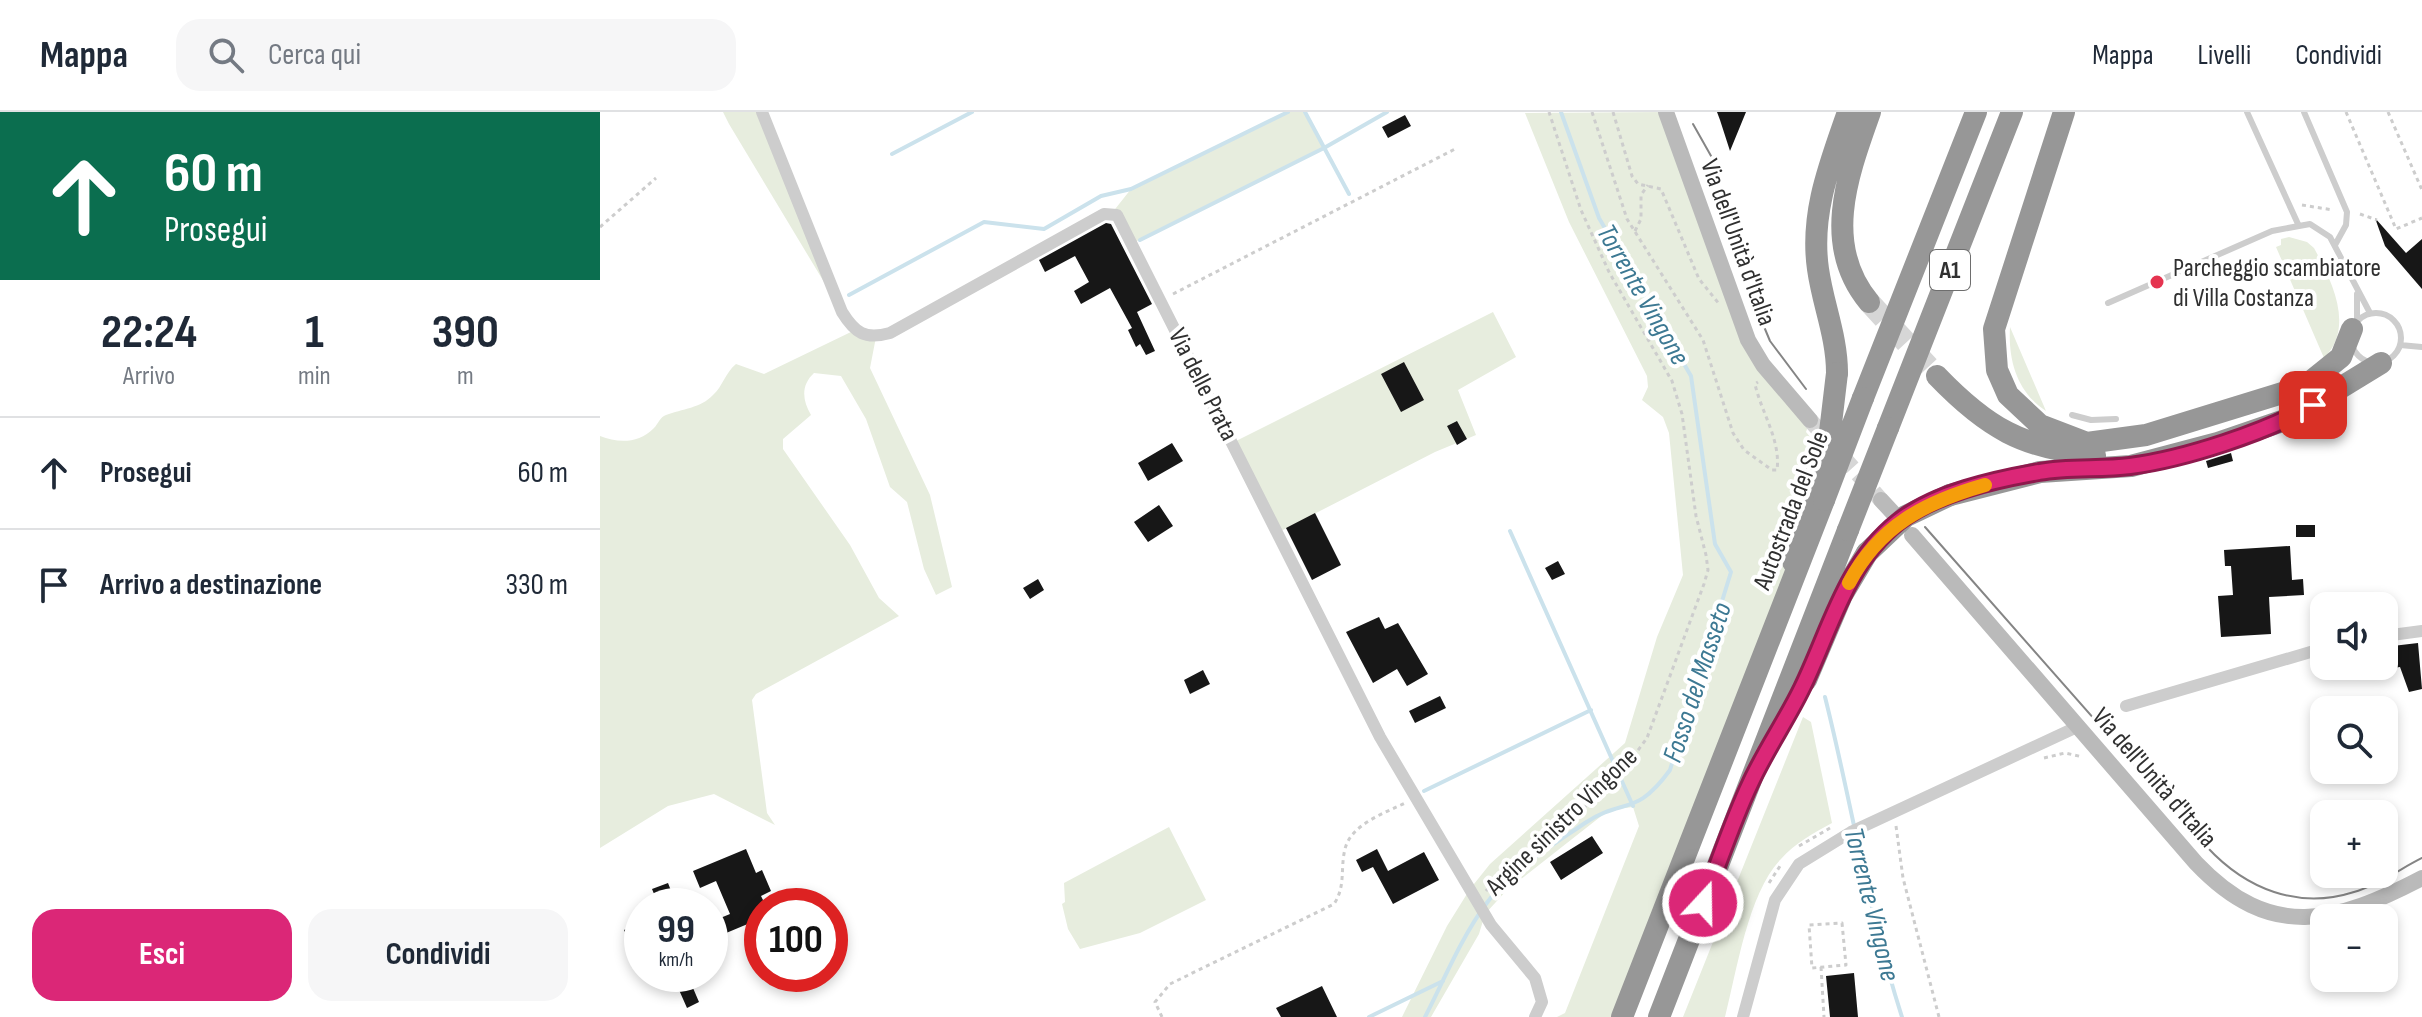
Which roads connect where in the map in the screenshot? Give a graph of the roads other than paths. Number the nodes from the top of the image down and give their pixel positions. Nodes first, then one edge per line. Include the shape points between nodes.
1 (762, 112) edge
2 (1666, 112) edge
3 (1848, 112) edge
4 (1870, 112) edge
5 (1976, 112) edge
6 (2012, 112) edge
7 (2247, 112) edge
8 (2304, 112) edge
9 (2064, 118) edge
10 (2298, 224) junction
11 (2244, 231) dead end
12 (2249, 242) junction
13 (2335, 245) junction
14 (2357, 294) junction
15 (1869, 302) tunnel mouth
16 (2108, 303) dead end
17 (2370, 313) junction
18 (2355, 325) junction
19 (2400, 345) junction
20 (2422, 347) edge
21 (2381, 363) junction
22 (1937, 376) tunnel mouth
23 (2072, 415) dead end
24 (2116, 419) dead end
25 (1810, 420) tunnel mouth
26 (2218, 443) junction
27 (1818, 493) junction
28 (1881, 500) tunnel mouth
29 (1894, 514) dead end
30 (1912, 535) dead end
31 (2422, 631) edge
32 (2398, 634) edge
33 (2310, 652) edge
34 (2126, 706) dead end
35 (2079, 726) junction
36 (1750, 783) junction
37 (2422, 878) edge
38 (1535, 1017) edge
39 (1622, 1017) edge
40 (1659, 1017) edge
41 (1743, 1017) edge

1 - 38 street, Via delle Prata via 853,331 876,337 890,333 1112,213 1124,224 1380,737 1491,925 1535,978 1542,1002
2 - 25 street, Via dell'Unità d'Italia via 1735,308 1763,365
3 - 27 highway, bridge via 1816,226 1837,373
4 - 15 highway via 1845,184 1841,220 1848,260
5 - 27 highway, Autostrada del Sole / A1, bridge via 1863,398
6 - 36 highway, A1, bridge
7 - 10 lane
8 - 13 lane via 2347,212
9 - 18 highway via 1994,329 2001,381 2031,419 2087,443 2146,435 2305,386 2341,357
10 - 12 lane
10 - 13 lane via 2320,228
11 - 12 lane
12 - 16 lane
13 - 14 lane
14 - 17 lane
14 - 18 lane
17 - 18 lane
17 - 19 lane via 2393,320
18 - 21 lane via 2355,353
19 - 20 lane
19 - 21 lane
21 - 26 highway via 2291,418
22 - 26 highway via 1989,423 2045,449 2128,458
23 - 24 lane
26 - 36 highway, bridge via 2131,466 2040,472 1950,495 1906,516 1867,553 1842,595 1802,688
27 - 39 highway, Autostrada del Sole via 1796,529 1791,587
28 - 29 street
30 - 35 street, Via dell'Unità d'Italia
31 - 32 street
33 - 34 street
35 - 37 street, Via dell'Unità d'Italia via 2207,874 2251,905 2298,917 2334,915 2361,908
35 - 41 street via 1838,838 1799,864 1779,891
36 - 40 highway, A1

